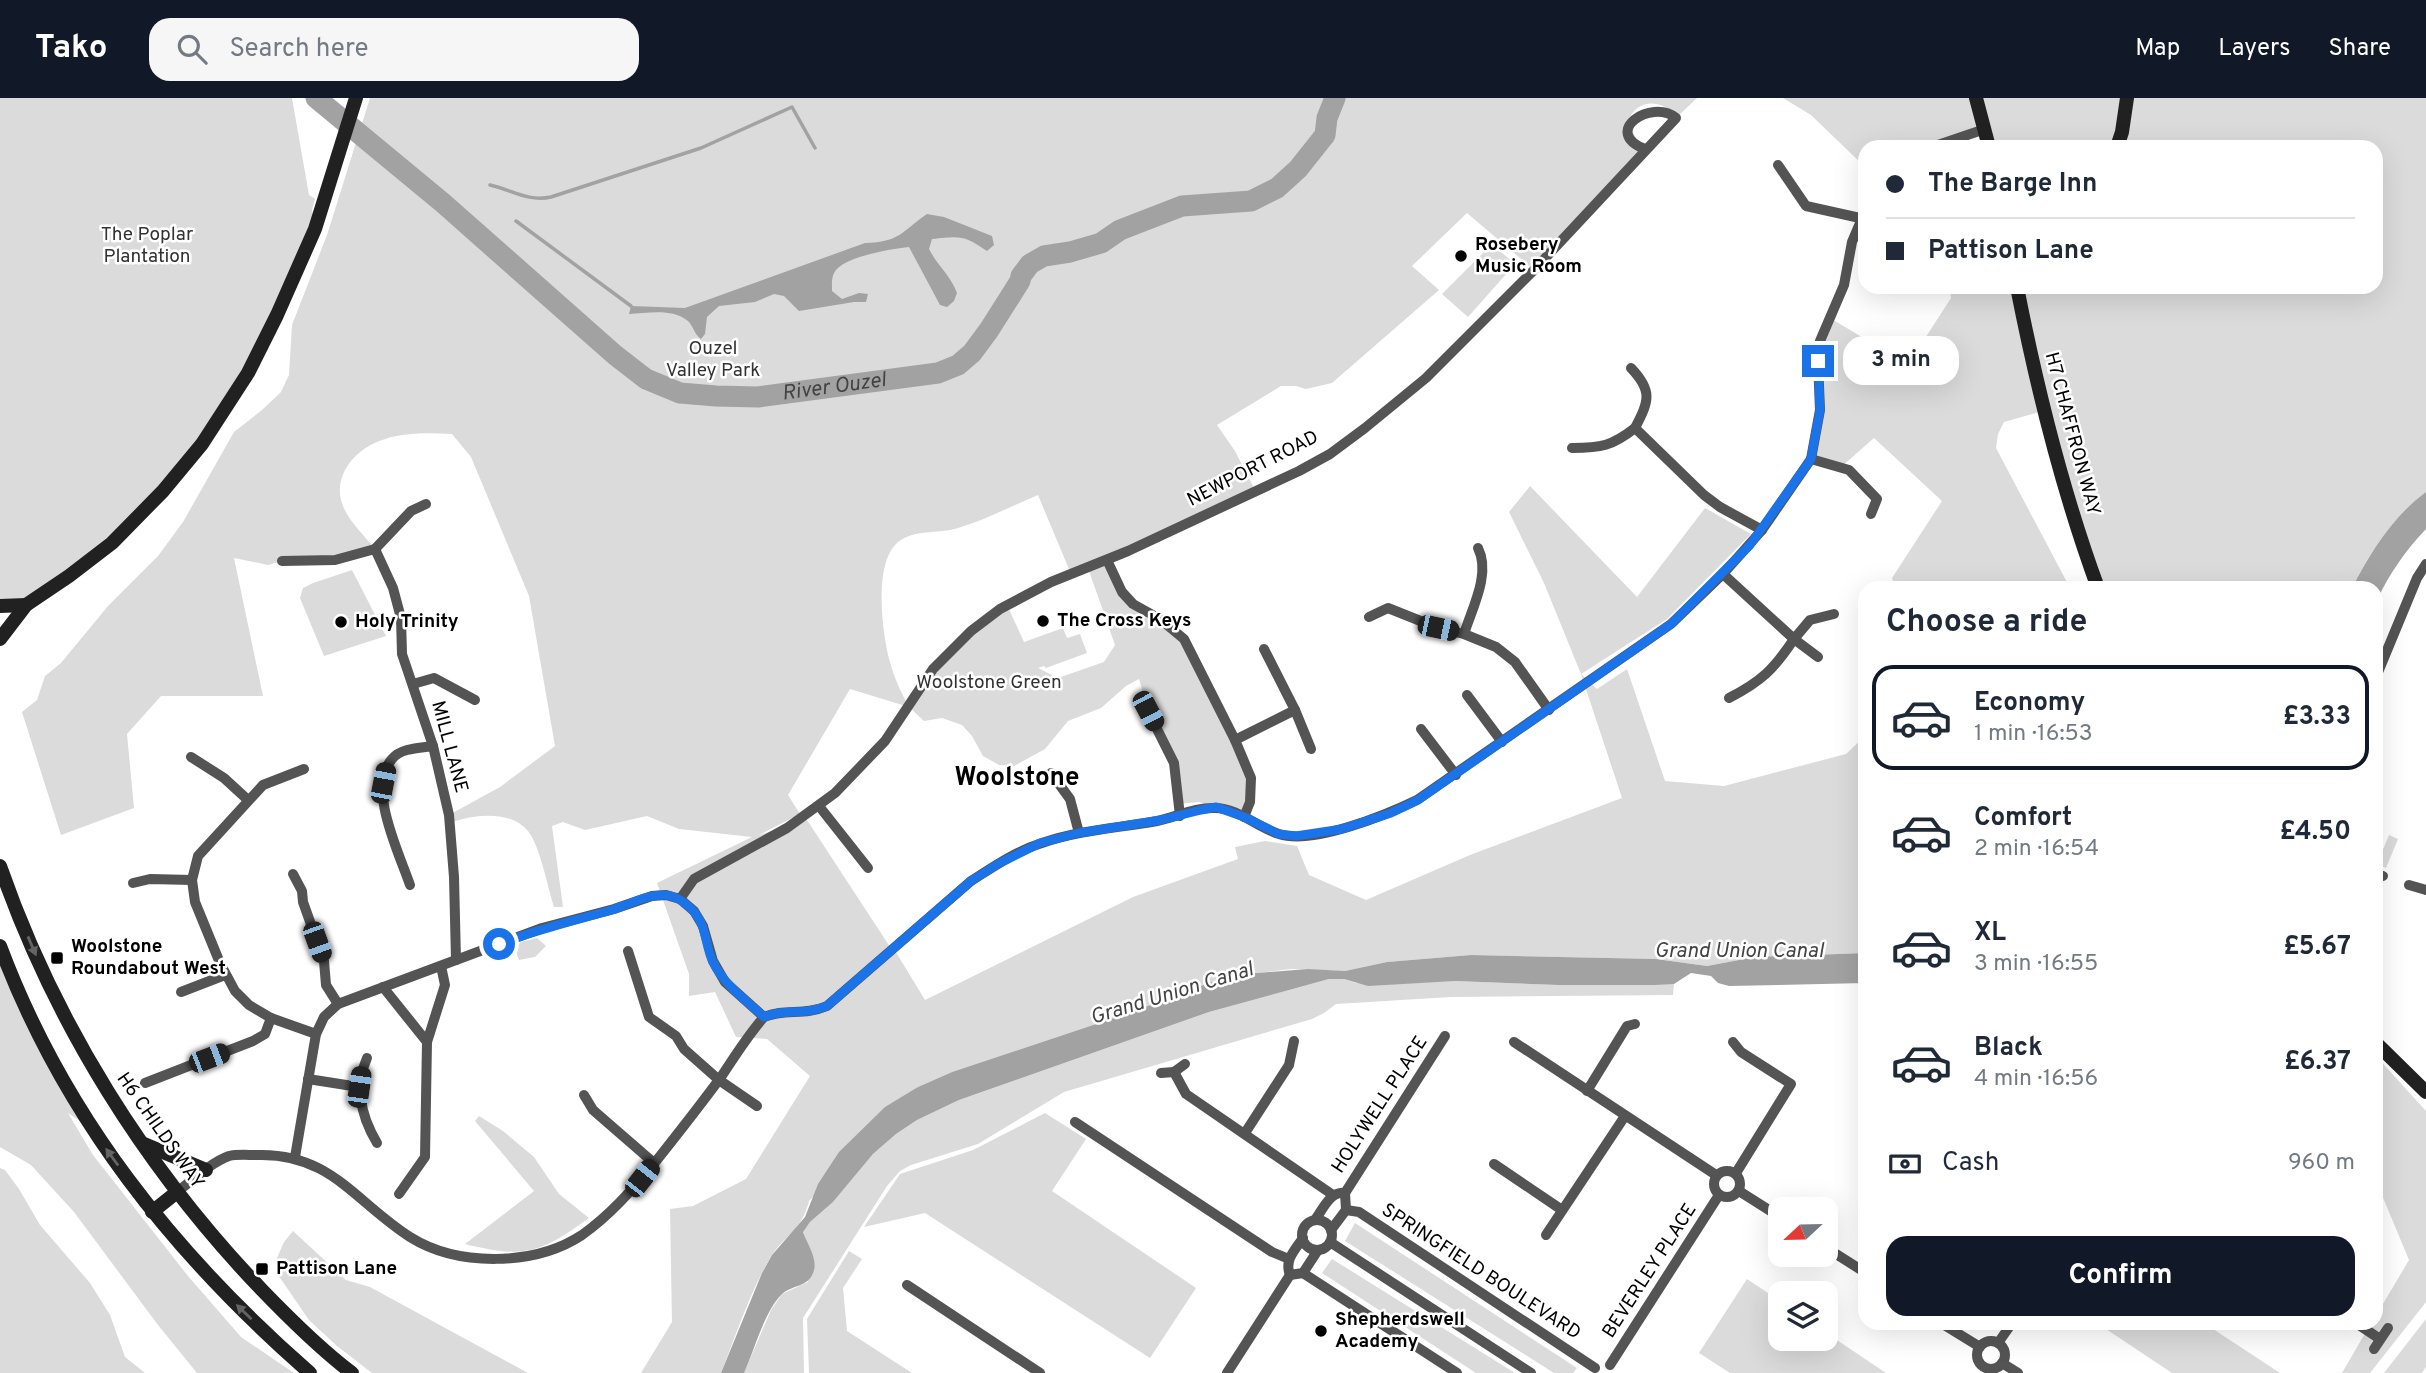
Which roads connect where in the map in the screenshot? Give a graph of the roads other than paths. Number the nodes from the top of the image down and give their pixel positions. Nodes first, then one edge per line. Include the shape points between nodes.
1 (356, 98) edge
2 (1976, 98) edge
3 (2127, 98) edge
4 (1988, 140) edge
5 (2119, 140) edge
6 (1645, 149) junction
7 (1778, 165) dead end
8 (1858, 213) edge
9 (1858, 227) edge
10 (2018, 294) edge
11 (1631, 368) dead end
12 (1634, 428) junction
13 (1572, 449) dead end
14 (1811, 459) junction
15 (426, 504) dead end
16 (1871, 514) dead end
17 (1762, 530) junction
18 (1478, 548) dead end
19 (375, 550) junction
20 (1107, 560) junction
21 (282, 561) dead end
22 (2426, 564) edge
23 (1723, 574) junction
24 (2095, 581) edge
25 (26, 605) junction
26 (0, 606) edge
27 (1834, 614) dead end
28 (1369, 617) dead end
29 (1464, 634) junction
30 (0, 639) edge
31 (1794, 639) junction
32 (1264, 649) dead end
33 (1818, 657) dead end
34 (2383, 660) edge
35 (413, 684) junction
36 (1466, 695) dead end
37 (1729, 698) dead end
38 (475, 700) dead end
39 (1295, 710) junction
40 (1549, 710) junction
41 (1148, 711) dead end
42 (1421, 729) dead end
43 (1235, 740) junction
44 (1502, 742) junction
45 (433, 746) junction
46 (1311, 749) dead end
47 (191, 757) dead end
48 (304, 769) dead end
49 (1051, 773) dead end
50 (1456, 775) junction
51 (248, 800) junction
52 (819, 806) junction
53 (1180, 816) junction
54 (1244, 817) junction
55 (1079, 833) junction
56 (0, 866) edge
57 (868, 868) dead end
58 (293, 874) dead end
59 (192, 880) junction
60 (133, 883) dead end
61 (410, 885) dead end
62 (2409, 885) dead end
63 (2426, 890) edge
64 (680, 900) junction
65 (0, 946) edge
66 (628, 951) dead end
67 (456, 960) junction
68 (441, 966) junction
69 (225, 975) junction
70 (383, 987) junction
71 (181, 992) dead end
72 (338, 1004) junction
73 (764, 1017) junction
74 (271, 1018) junction
75 (1635, 1024) dead end
76 (316, 1034) junction
77 (1445, 1036) dead end
78 (1294, 1041) dead end
79 (427, 1042) junction
80 (1514, 1042) dead end
81 (1733, 1042) dead end
82 (2383, 1050) edge
83 (367, 1058) dead end
84 (1185, 1063) dead end
85 (1174, 1072) junction
86 (1161, 1073) dead end
87 (307, 1079) junction
88 (719, 1080) junction
89 (145, 1083) dead end
90 (359, 1087) junction
91 (1587, 1091) junction
92 (2426, 1092) edge
93 (584, 1095) dead end
94 (757, 1106) dead end
95 (1625, 1116) junction
96 (1076, 1122) dead end
97 (1245, 1133) junction
98 (143, 1143) junction
99 (377, 1143) dead end
100 (295, 1157) junction
101 (654, 1163) junction
102 (1494, 1164) dead end
103 (206, 1170) junction
104 (1735, 1173) junction
105 (1716, 1175) junction
106 (1739, 1191) junction
107 (177, 1192) junction
108 (1345, 1193) junction
109 (398, 1194) dead end
110 (1333, 1195) junction
111 (1719, 1195) junction
112 (1768, 1209) edge
113 (1346, 1210) junction
114 (1562, 1210) junction
115 (152, 1212) junction
116 (1315, 1220) junction
117 (1331, 1230) junction
118 (1546, 1235) dead end
119 (1303, 1238) junction
120 (1330, 1242) junction
121 (1318, 1250) junction
122 (1838, 1255) edge
123 (1289, 1259) junction
124 (1858, 1268) edge
125 (1303, 1273) junction
126 (1290, 1275) junction
127 (906, 1285) dead end
128 (2388, 1328) dead end
129 (1952, 1330) edge
130 (2007, 1330) edge
131 (2363, 1330) edge
132 (1998, 1343) junction
133 (1980, 1347) junction
134 (2002, 1363) junction
135 (1611, 1369) edge
136 (1981, 1369) edge
137 (1593, 1371) edge
138 (310, 1373) edge
139 (352, 1373) edge
140 (1040, 1373) edge
141 (1227, 1373) edge
142 (1457, 1373) edge
143 (1531, 1373) edge
144 (2018, 1373) edge

1 - 25 street via 315,229 277,315 248,373 202,444 112,542
2 - 4 street
3 - 5 street
6 - 6 street, NEWPORT ROAD via 1676,118 1659,101 1648,101 1633,110 1628,123 1631,139
6 - 20 street, NEWPORT ROAD via 1426,378 1365,428 1299,471
7 - 8 street via 1806,206
9 - 14 street via 1844,285 1820,341 1820,410
10 - 24 street, H7 CHAFFRON WAY via 2049,431
11 - 12 street via 1644,382 1647,396
12 - 13 street via 1617,442
12 - 17 street via 1704,495
14 - 16 street via 1849,470 1881,496
14 - 17 street
15 - 19 street via 411,511
17 - 23 street
18 - 29 street via 1484,560 1482,579
19 - 21 street via 335,560
19 - 35 street, MILL LANE via 393,588 401,618 402,654
20 - 43 street via 1133,604 1184,639
20 - 52 street, NEWPORT ROAD via 1018,599 971,631 933,669 885,741
22 - 34 street
23 - 31 street
23 - 40 street via 1671,624
25 - 26 street
25 - 30 street
27 - 31 street via 1810,620
28 - 29 street via 1388,608
29 - 40 street via 1496,646 1515,662
31 - 33 street
31 - 37 street via 1775,668
32 - 39 street
35 - 38 street via 434,678
35 - 45 street, MILL LANE
36 - 44 street
39 - 43 street
39 - 46 street
40 - 44 street
41 - 53 street via 1174,764
42 - 50 street
43 - 54 street via 1251,778
44 - 50 street
45 - 61 street via 392,758 383,783 385,814
45 - 67 street, MILL LANE via 450,823
47 - 51 street via 225,778
48 - 51 street via 263,785
49 - 55 street via 1070,799
50 - 54 street via 1399,809 1342,829 1279,834
51 - 59 street via 198,856
52 - 57 street
52 - 64 street, NEWPORT ROAD via 694,879
53 - 54 street via 1216,807
53 - 55 street
55 - 73 street via 1040,843 971,881 827,1006 813,1012
56 -> 98 street, H6 CHILDS WAY via 64,1016
58 - 72 street via 324,961 326,985
59 - 60 street
59 - 69 street via 195,902
62 - 63 street
64 - 67 street via 652,896 542,928
64 - 73 street via 703,926 725,982
115 -> 65 street via 92,1129 36,1030
66 - 88 street via 649,1017 676,1035 684,1049
67 - 68 street
68 - 70 street
68 - 79 street via 445,985
69 - 71 street
69 - 74 street via 249,1005
70 - 72 street
70 - 79 street
72 - 76 street via 324,1017
73 - 88 street
74 - 76 street
74 - 89 street via 265,1034 253,1041
75 - 91 street via 1619,1036
76 - 87 street
77 - 108 street, HOLYWELL PLACE
78 - 97 street via 1289,1065
79 - 109 street via 425,1157
80 - 91 street
81 - 104 street via 1796,1087
82 - 92 street
83 - 90 street
84 - 85 street
85 - 86 street
85 - 97 street via 1185,1094
87 - 90 street
87 - 100 street
88 - 94 street
88 - 101 street
90 - 99 street via 364,1115
91 - 95 street
93 - 101 street via 593,1110
95 - 105 street
95 - 114 street
96 - 123 street
97 - 110 street
98 - 103 street
98 - 107 street, H6 CHILDS WAY
100 - 101 street via 347,1185 412,1238 454,1255 485,1260 545,1252 578,1237 614,1209
100 - 103 street via 230,1156
102 - 114 street
103 - 107 street
104 - 105 street via 1727,1170
104 - 106 street via 1741,1183
105 - 111 street
106 - 111 street via 1732,1196
106 - 112 street
107 - 115 street
107 - 139 street, H6 CHILDS WAY via 231,1258
108 - 110 street
108 - 113 street
110 - 116 street
111 - 135 street, BEVERLEY PLACE
113 - 117 street
113 - 137 street, SPRINGFIELD BOULEVARD via 1359,1212
114 - 118 street
138 -> 115 street via 209,1279
116 - 117 street
116 - 119 street via 1305,1226
117 - 120 street
119 - 121 street
119 - 123 street
120 - 121 street
120 - 143 street
121 - 125 street
122 - 124 street
123 - 126 street
125 - 126 street
125 - 142 street
126 - 141 street
127 - 140 street
128 - 131 street via 2377,1344
129 - 133 street
130 - 132 street
132 - 133 street via 1990,1341
132 - 134 street via 2005,1352
133 - 136 street
134 - 136 street
134 - 144 street
135 - 137 street

